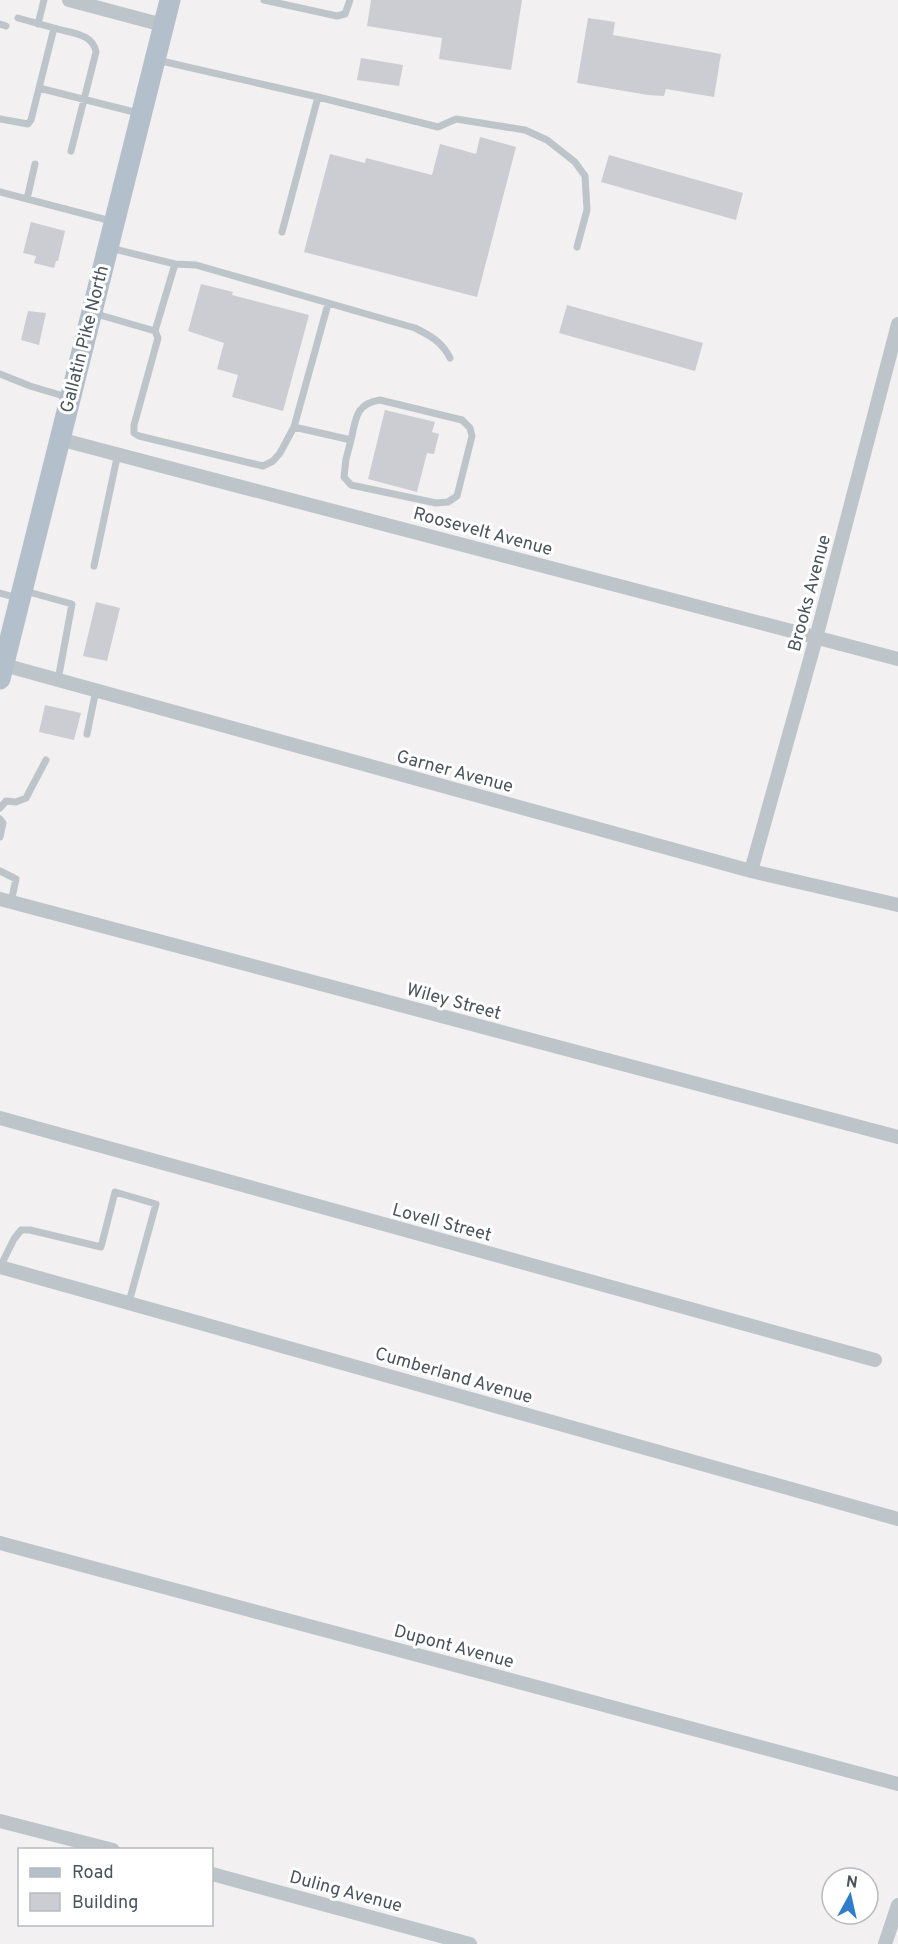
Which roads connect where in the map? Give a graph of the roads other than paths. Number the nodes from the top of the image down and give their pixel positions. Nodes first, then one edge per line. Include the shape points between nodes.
1 (44, 0) edge
2 (69, 0) edge
3 (170, 0) edge
4 (264, 0) edge
5 (350, 0) edge
6 (18, 18) dead end
7 (38, 24) junction
8 (163, 25) junction
9 (54, 28) junction
10 (155, 59) junction
11 (39, 88) junction
12 (318, 98) junction
13 (84, 99) junction
14 (141, 114) junction
15 (0, 119) edge
16 (71, 151) dead end
17 (35, 164) dead end
18 (0, 192) edge
19 (27, 199) junction
20 (114, 222) junction
21 (282, 232) dead end
22 (577, 247) dead end
23 (107, 248) junction
24 (174, 264) junction
25 (328, 304) junction
26 (91, 312) junction
27 (898, 324) edge
28 (155, 331) junction
29 (450, 358) dead end
30 (0, 374) edge
31 (70, 398) junction
32 (294, 427) junction
33 (59, 439) junction
34 (351, 440) junction
35 (118, 453) junction
36 (94, 567) dead end
37 (14, 594) edge
38 (816, 638) junction
39 (898, 659) edge
40 (2, 672) edge
41 (58, 680) junction
42 (96, 690) junction
43 (87, 734) dead end
44 (46, 760) dead end
45 (0, 808) edge
46 (0, 819) edge
47 (0, 837) edge
48 (0, 871) edge
49 (751, 871) junction
50 (5, 901) edge
51 (898, 904) edge
52 (0, 1118) edge
53 (898, 1137) edge
54 (0, 1267) edge
55 (129, 1302) junction
56 (875, 1360) dead end
57 (898, 1519) edge
58 (0, 1543) edge
59 (898, 1784) edge
60 (0, 1821) edge
61 (105, 1848) edge
62 (213, 1875) edge
63 (898, 1905) edge
64 (470, 1944) edge
65 (885, 1944) edge

1 - 7 lane
2 - 8 street
3 - 8 main road, Gallatin Pike North
4 - 5 lane via 337,16 345,14
6 - 7 lane
7 - 9 lane
8 - 10 main road, Gallatin Pike North
9 - 11 lane
9 - 13 lane via 90,38 95,44
10 - 12 lane
10 - 14 main road, Gallatin Pike North
11 - 13 lane
11 - 15 lane via 28,124
12 - 21 lane
12 - 22 lane via 438,127 456,119 478,121 525,130 547,140 575,162 585,176 586,210
13 - 14 lane
13 - 16 lane
14 - 20 main road, Gallatin Pike North
17 - 19 lane
18 - 19 lane
19 - 20 lane
20 - 23 main road, Gallatin Pike North
23 - 24 lane
23 - 26 main road, Gallatin Pike North
24 - 25 lane via 196,265
24 - 28 lane
25 - 29 lane via 415,328 432,336
25 - 32 lane
26 - 28 lane
26 - 31 main road, Gallatin Pike North
27 - 38 street, Brooks Avenue
28 - 32 lane via 158,338 134,433 263,466 280,453
30 - 31 lane
31 - 33 main road, Gallatin Pike North
32 - 34 lane
33 - 35 street, Roosevelt Avenue
33 - 37 main road, Gallatin Pike North
34 - 34 lane via 344,477 351,486 436,503 457,496 472,436 462,420 380,400 367,402 358,412
35 - 36 lane
35 - 38 street, Roosevelt Avenue
37 - 40 main road, Gallatin Pike North
37 - 41 lane via 72,604
38 - 39 street, Roosevelt Avenue
38 - 49 street, Brooks Avenue
40 - 41 street, Garner Avenue
41 - 42 street, Garner Avenue
42 - 43 lane
42 - 49 street, Garner Avenue
44 - 45 lane via 26,798 6,801
46 - 47 lane
48 - 50 lane via 16,879
49 - 51 street, Garner Avenue
50 - 53 street, Wiley Street
52 - 56 street, Lovell Street
54 - 55 street, Cumberland Avenue
54 - 55 lane via 21,1230 101,1247 115,1192 156,1204
55 - 57 street, Cumberland Avenue
58 - 59 street, Dupont Avenue
60 - 61 street
62 - 64 street, Duling Avenue
63 - 65 street

